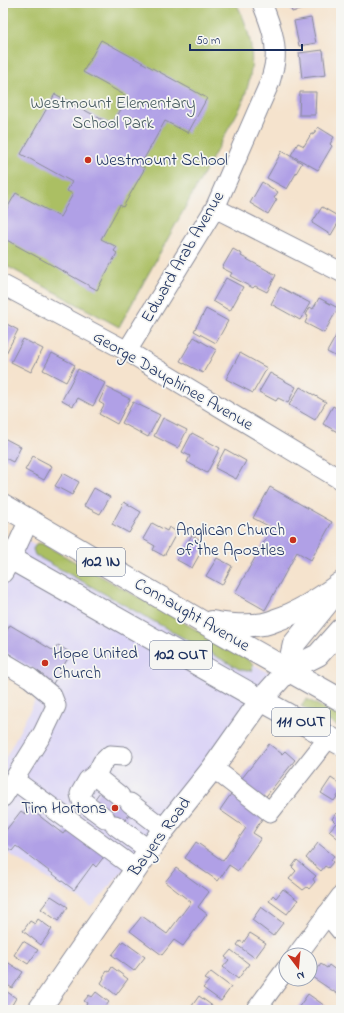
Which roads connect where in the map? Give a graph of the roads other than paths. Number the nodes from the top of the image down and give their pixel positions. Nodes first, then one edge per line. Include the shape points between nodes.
1 (262, 3) edge
2 (215, 208) junction
3 (341, 272) edge
4 (3, 285) edge
5 (127, 351) junction
6 (339, 479) edge
7 (3, 505) edge
8 (29, 520) junction
9 (6, 562) edge
10 (341, 583) edge
11 (341, 586) edge
12 (199, 620) junction
13 (341, 629) edge
14 (3, 662) edge
15 (288, 670) junction
16 (261, 700) junction
17 (341, 700) edge
18 (335, 741) edge
19 (123, 756) dead end
20 (212, 768) junction
21 (97, 773) junction
22 (14, 780) junction
23 (3, 797) edge
24 (164, 829) junction
25 (149, 850) junction
26 (136, 869) junction
27 (341, 896) edge
28 (327, 914) junction
29 (341, 931) edge
30 (303, 947) edge
31 (278, 980) edge
32 (39, 1010) edge
33 (256, 1010) edge

1 - 2 street, Edward Arab Avenue via 274,40 275,60 270,82
2 - 3 street
2 - 5 street, Edward Arab Avenue
4 - 5 street, George Dauphinee Avenue
5 - 6 street, George Dauphinee Avenue
7 - 8 main road, Connaught Avenue / 102 IN
8 - 9 street
8 - 12 main road, Connaught Avenue / 102 IN
9 - 16 main road, 102 OUT
10 - 12 main road via 297,612 266,624 232,625
11 - 15 main road, Bayers Road via 294,644
12 - 15 main road, Connaught Avenue
13 - 15 main road, Bayers Road via 318,655
14 - 22 street via 30,678 52,696 56,706 43,733
15 - 16 main road, Bayers Road
15 - 17 main road, Connaught Avenue
16 - 18 main road, 111 OUT
16 - 20 main road, Bayers Road
18 - 20 street via 270,812
19 - 21 street via 110,755
20 - 24 main road, Bayers Road
21 - 24 street via 100,780
21 - 25 street via 88,780 80,794 82,801
22 - 23 street
22 - 26 street
24 - 25 main road, Bayers Road
25 - 26 main road, Bayers Road
26 - 32 main road, Bayers Road
27 - 28 street
28 - 29 street
28 - 30 street
31 - 33 street

